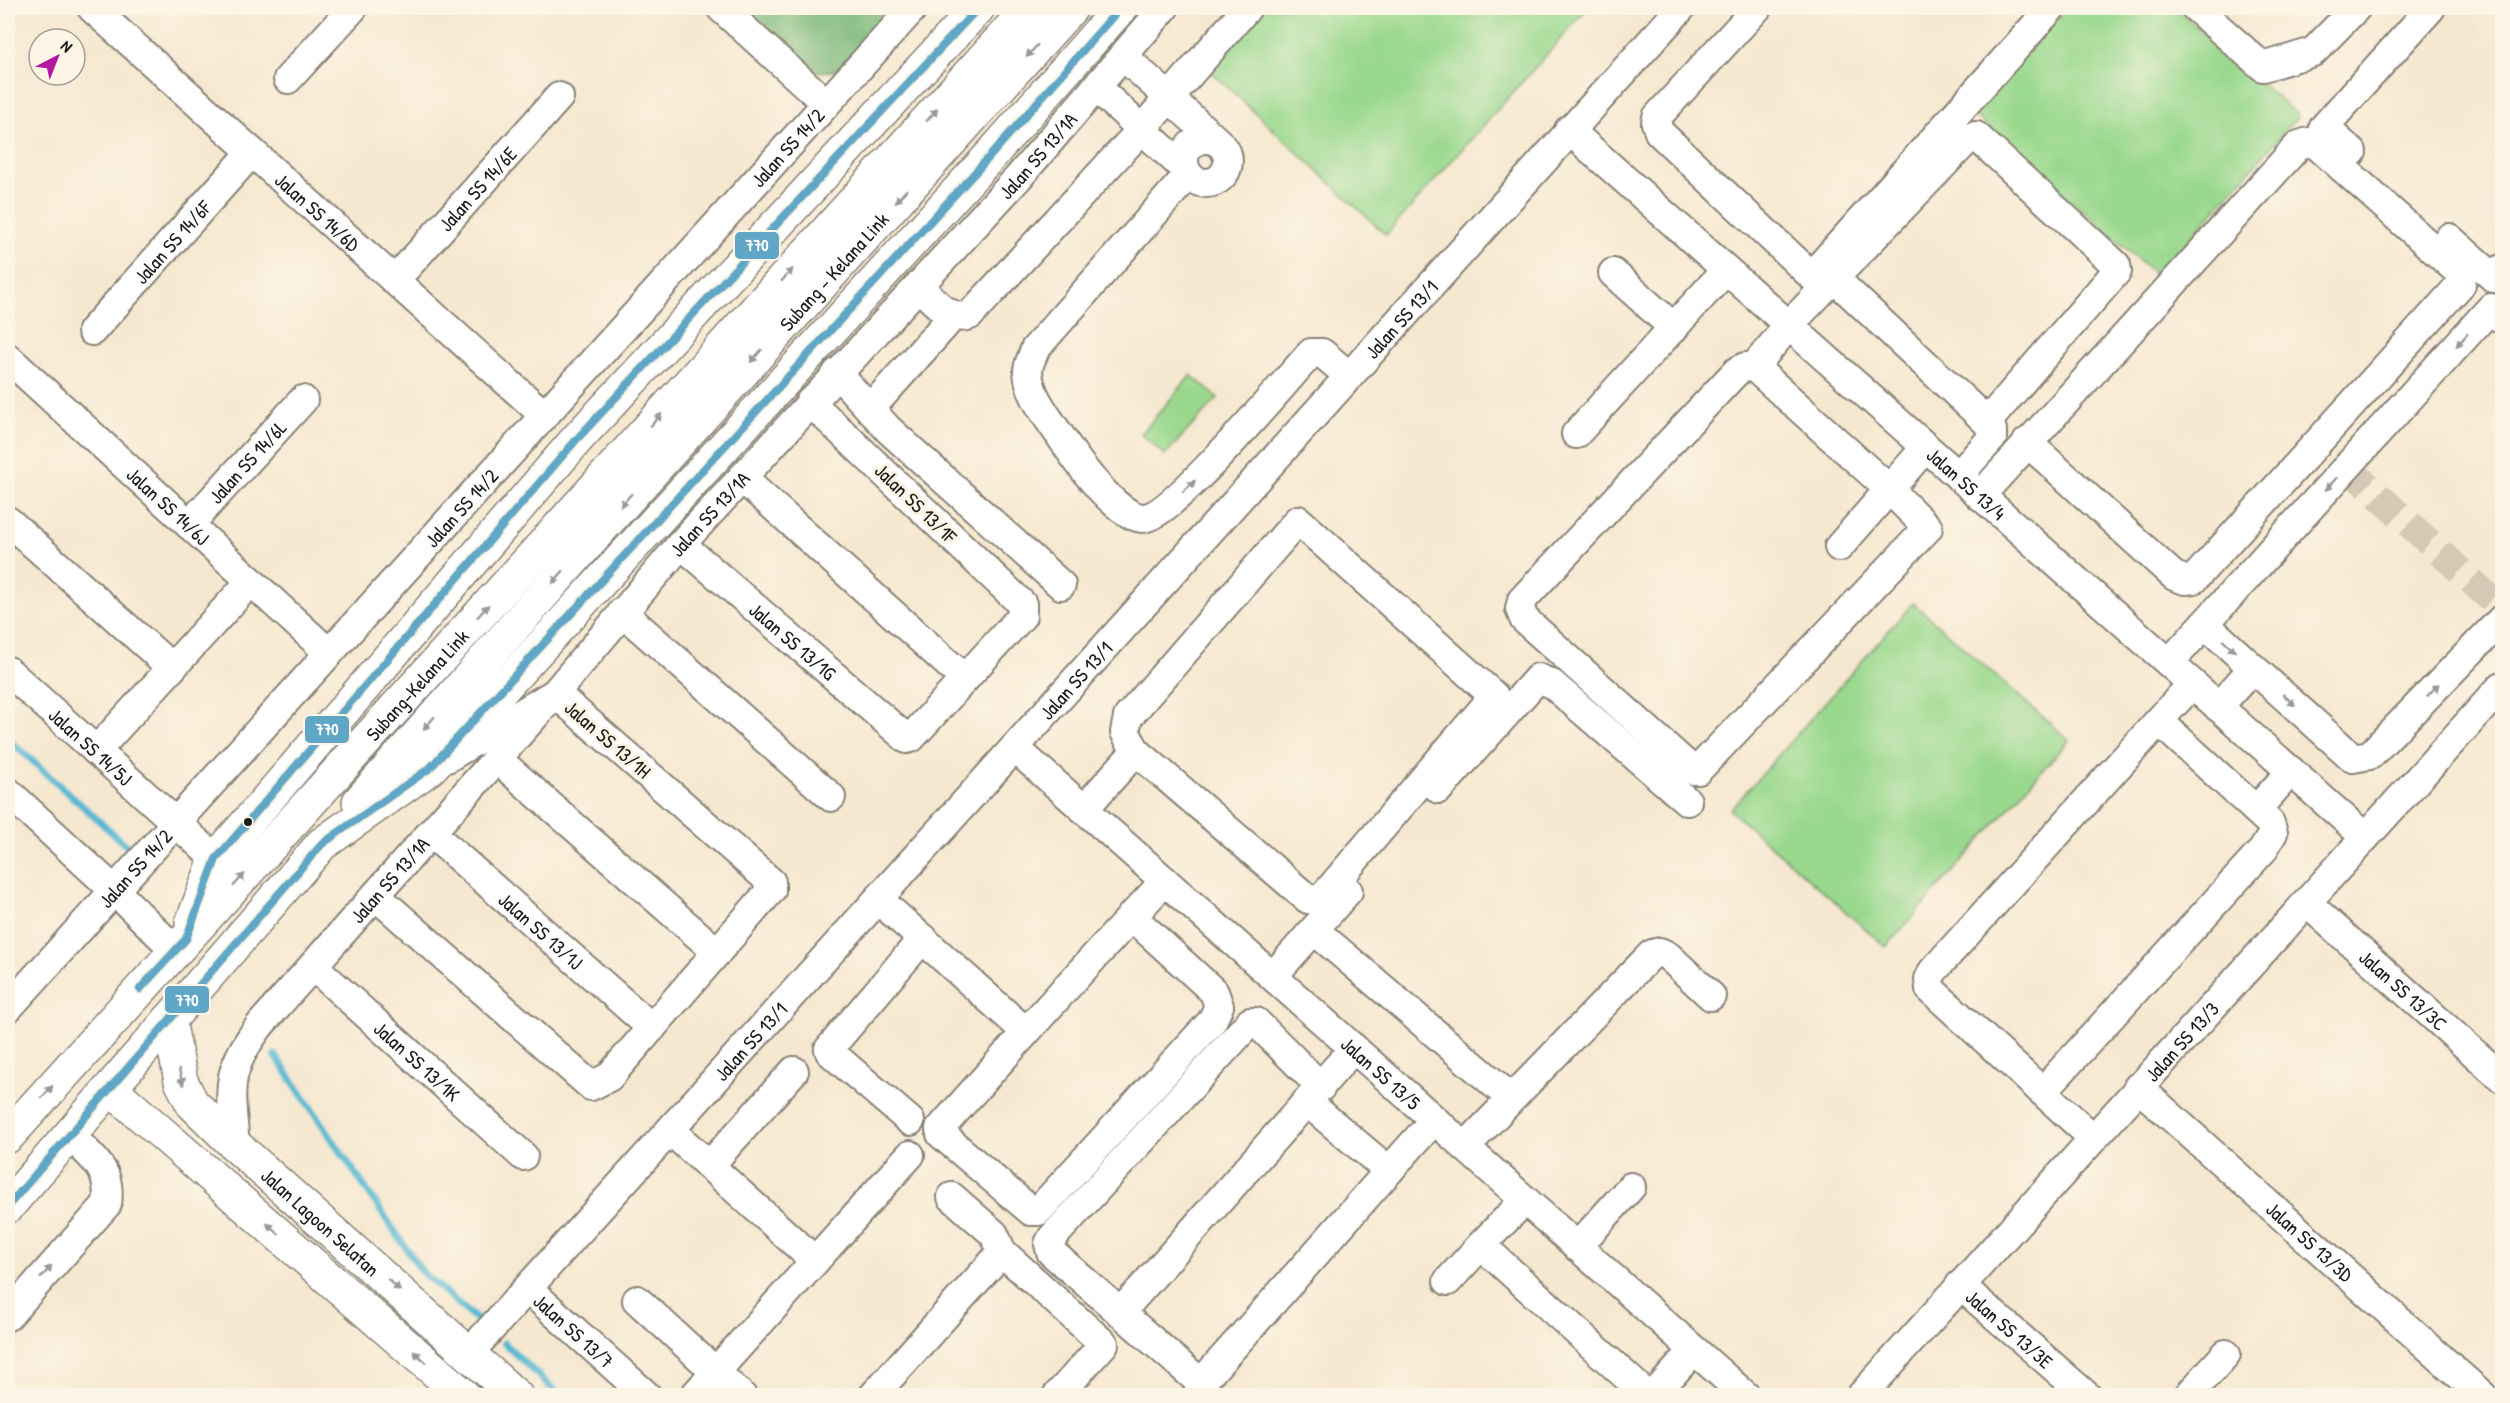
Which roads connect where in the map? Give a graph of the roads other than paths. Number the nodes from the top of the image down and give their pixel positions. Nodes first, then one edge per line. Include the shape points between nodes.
1 (93, 8) edge
2 (353, 8) edge
3 (721, 8) edge
4 (913, 8) edge
5 (978, 8) edge
6 (1029, 8) edge
7 (1071, 8) edge
8 (1107, 8) edge
9 (1120, 8) edge
10 (1164, 8) edge
11 (1246, 8) edge
12 (1681, 8) edge
13 (1757, 8) edge
14 (2051, 8) edge
15 (2196, 8) edge
16 (2356, 8) edge
17 (2431, 8) edge
18 (1123, 56) junction
19 (1071, 64) junction
20 (288, 79) dead end
21 (1096, 87) junction
22 (559, 97) dead end
23 (1170, 98) junction
24 (826, 103) junction
25 (1142, 129) junction
26 (1569, 130) junction
27 (252, 152) junction
28 (1186, 172) junction
29 (2502, 269) edge
30 (1726, 270) junction
31 (1613, 273) dead end
32 (1823, 277) junction
33 (395, 280) junction
34 (918, 286) junction
35 (952, 316) junction
36 (2502, 319) edge
37 (1782, 320) junction
38 (1674, 328) junction
39 (92, 331) dead end
40 (8, 358) edge
41 (1754, 367) junction
42 (837, 373) junction
43 (1349, 376) junction
44 (303, 400) dead end
45 (810, 402) junction
46 (870, 409) junction
47 (544, 415) junction
48 (1987, 422) junction
49 (1576, 434) dead end
50 (2027, 442) junction
51 (1926, 447) junction
52 (1958, 476) junction
53 (742, 478) junction
54 (1890, 490) junction
55 (1980, 496) junction
56 (8, 521) edge
57 (585, 521) junction
58 (189, 525) junction
59 (681, 544) junction
60 (1839, 547) dead end
61 (251, 581) junction
62 (1060, 585) dead end
63 (622, 612) junction
64 (2502, 618) edge
65 (2205, 624) junction
66 (329, 652) junction
67 (2169, 663) junction
68 (172, 668) junction
69 (2253, 668) junction
70 (8, 670) edge
71 (965, 679) junction
72 (2192, 684) junction
73 (555, 693) junction
74 (2497, 703) edge
75 (2218, 707) junction
76 (2160, 722) junction
77 (1016, 748) junction
78 (96, 751) junction
79 (1136, 751) junction
80 (496, 758) junction
81 (430, 768) junction
82 (2291, 771) junction
83 (8, 792) edge
84 (831, 797) dead end
85 (1687, 801) dead end
86 (1084, 809) junction
87 (2256, 810) junction
88 (175, 823) junction
89 (431, 833) junction
90 (2365, 837) junction
91 (322, 844) junction
92 (216, 859) junction
93 (1165, 881) junction
94 (114, 890) junction
95 (375, 896) junction
96 (879, 900) junction
97 (2307, 903) junction
98 (1131, 916) junction
99 (1314, 930) junction
100 (923, 938) junction
101 (181, 944) junction
102 (717, 952) junction
103 (313, 966) junction
104 (1273, 976) junction
105 (1712, 996) dead end
106 (8, 1008) edge
107 (169, 1020) junction
108 (652, 1028) junction
109 (1026, 1032) junction
110 (1354, 1048) junction
111 (794, 1071) dead end
112 (2502, 1078) edge
113 (2138, 1087) junction
114 (111, 1089) junction
115 (2043, 1091) junction
116 (1314, 1094) junction
117 (1511, 1098) junction
118 (1434, 1120) junction
119 (910, 1121) dead end
120 (671, 1131) junction
121 (8, 1136) edge
122 (71, 1136) junction
123 (2093, 1138) junction
124 (235, 1145) junction
125 (1465, 1147) junction
126 (910, 1155) dead end
127 (523, 1156) dead end
128 (709, 1166) junction
129 (1389, 1171) junction
130 (1631, 1186) dead end
131 (952, 1197) dead end
132 (1525, 1200) junction
133 (8, 1206) edge
134 (1481, 1245) junction
135 (1577, 1247) junction
136 (1002, 1252) junction
137 (815, 1261) junction
138 (1448, 1281) dead end
139 (1960, 1285) junction
140 (528, 1289) junction
141 (637, 1300) dead end
142 (1120, 1313) junction
143 (8, 1316) edge
144 (1694, 1350) junction
145 (470, 1353) junction
146 (2226, 1354) dead end
147 (716, 1372) junction
148 (464, 1395) edge
149 (516, 1395) edge
150 (647, 1395) edge
151 (694, 1395) edge
152 (742, 1395) edge
153 (873, 1395) edge
154 (1057, 1395) edge
155 (1648, 1395) edge
156 (1653, 1395) edge
157 (1746, 1395) edge
158 (1861, 1395) edge
159 (2087, 1395) edge
160 (2188, 1395) edge
161 (2483, 1395) edge

1 - 27 street, Jalan SS 14/6D
2 - 20 street
3 - 24 street
4 - 24 street, Jalan SS 14/2
5 - 92 main road via 577,439
57 -> 6 main road, Subang - Kelana Link
7 -> 57 main road, Subang - Kelana Link
8 - 19 main road
9 - 19 main road
10 - 18 street, Jalan SS 13/1A
11 - 23 street
12 - 26 street, Jalan SS 13/1
13 - 32 street via 1656,123 1659,132
14 - 32 street
15 - 16 street via 2263,67 2313,52
17 - 29 street via 2324,127 2494,278
18 - 21 street, Jalan SS 13/1A
18 - 23 street
19 - 81 main road
21 - 25 street
21 - 34 street, Jalan SS 13/1A
22 - 33 street, Jalan SS 14/6E
23 - 25 street
23 - 28 street via 1227,155 1227,170 1209,183 1201,183
24 - 47 street, Jalan SS 14/2
25 - 28 street
25 - 35 street via 970,315
26 - 30 street, Jalan SS 13/4
26 - 43 street, Jalan SS 13/1
27 - 33 street, Jalan SS 14/6D
27 - 39 street, Jalan SS 14/6F
28 -> 43 street via 1035,349 1028,369 1032,391 1104,494 1130,513 1142,518 1153,516 1192,484 1311,353 1322,353
30 - 37 street, Jalan SS 13/4
30 - 38 street
31 - 38 street
32 - 37 street
32 - 48 street
32 - 48 street via 1970,137 1976,136 2116,265 2115,276
33 - 47 street, Jalan SS 14/6D
34 - 35 street
34 - 42 street, Jalan SS 13/1A
35 - 46 street
36 -> 65 street via 2491,308
37 - 41 street
37 - 51 street, Jalan SS 13/4
38 - 49 street
40 - 58 street, Jalan SS 14/6J
41 - 54 street
41 - 54 street via 1736,372 1522,600 1520,609 1524,619 1692,770 1702,768 1927,530 1927,524
42 - 45 street, Jalan SS 13/1A
42 - 46 street
43 - 77 street, Jalan SS 13/1
44 - 58 street, Jalan SS 14/6L
45 - 53 street, Jalan SS 13/1A
45 - 71 street, Jalan SS 13/1F via 1022,604 1022,616
46 - 62 street
47 - 66 street, Jalan SS 14/2
48 - 52 street via 1992,438
50 - 50 street via 2174,576 2194,579 2461,284 2461,274 2318,146 2309,142 2299,145
50 - 55 street
51 - 52 street, Jalan SS 13/4
51 - 54 street
52 - 55 street, Jalan SS 13/4
53 - 59 street, Jalan SS 13/1A
53 - 71 street
54 - 60 street
55 - 67 street, Jalan SS 13/4
56 - 68 street
57 -> 91 main road, Subang-Kelana Link
101 -> 57 main road, Subang-Kelana Link
58 - 61 street, Jalan SS 14/6J
59 - 63 street, Jalan SS 13/1A
59 - 71 street, Jalan SS 13/1G via 903,738 911,738
61 - 66 street, Jalan SS 14/6J
61 - 68 street
63 - 73 street, Jalan SS 13/1A
63 - 84 street
69 -> 64 street via 2353,758 2370,755
65 - 67 street
65 -> 69 street
66 - 88 street, Jalan SS 14/2
67 - 72 street, Jalan SS 13/4
68 - 78 street
69 - 75 street
70 - 78 street, Jalan SS 14/5J
72 - 75 street, Jalan SS 13/4
72 - 76 street
73 - 80 street, Jalan SS 13/1A
73 - 81 street, Jalan SS 13/1H
73 - 102 street, Jalan SS 13/1H via 771,882 771,890
74 - 90 street, Jalan SS 13/3
75 - 82 street, Jalan SS 13/4
76 - 87 street
76 - 115 street via 1929,979 1930,989
77 - 86 street, Jalan SS 13/5
77 - 96 street, Jalan SS 13/1
78 - 88 street, Jalan SS 14/5J
79 - 79 street via 1308,899 1317,900 1494,696 1298,520 1128,717 1125,732
79 - 86 street
80 - 89 street, Jalan SS 13/1A
80 - 102 street
81 - 91 main road
82 - 87 street
82 - 90 street, Jalan SS 13/4
83 - 94 street
85 - 99 street via 1552,684 1538,678
86 - 93 street, Jalan SS 13/5
87 - 115 street via 2273,833 2263,850
88 - 92 street, Jalan SS 14/5J
88 - 94 street, Jalan SS 14/2
89 - 95 street, Jalan SS 13/1A
89 - 108 street, Jalan SS 13/1J
90 - 97 street, Jalan SS 13/3
91 - 107 main road
92 - 101 main road
93 - 98 street
93 - 104 street, Jalan SS 13/5
94 - 101 street
94 - 106 street, Jalan SS 14/2
95 - 103 street, Jalan SS 13/1A
95 - 108 street via 591,1086 609,1077
96 - 100 street
96 - 120 street, Jalan SS 13/1
97 - 112 street, Jalan SS 13/3C
97 - 113 street, Jalan SS 13/3
98 - 109 street
98 - 109 street via 1214,992 1219,1006 1212,1021 1038,1210 1031,1211 941,1134 940,1129
99 - 104 street
99 - 117 street
100 - 109 street
100 - 119 street via 829,1049
121 -> 101 main road, Subang-Kelana Link
102 - 108 street
103 - 124 street, Jalan SS 13/1A via 261,1024 234,1068 230,1089
103 - 127 street, Jalan SS 13/1K
104 - 110 street, Jalan SS 13/5
105 - 117 street via 1668,956 1653,954
107 - 114 main road
107 -> 124 main road, Jalan Lagoon Selatan via 181,1081 192,1103
110 - 116 street
110 - 118 street, Jalan SS 13/5
111 - 128 street
113 - 123 street, Jalan SS 13/3
113 - 161 street, Jalan SS 13/3D
114 - 122 main road
148 -> 114 main road, Jalan Lagoon Selatan
115 - 123 street
116 - 129 street
116 - 142 street
116 - 142 street via 1256,1022 1250,1022 1052,1238 1051,1252
117 - 125 street
118 - 125 street, Jalan SS 13/5
118 - 129 street
120 - 128 street
120 - 140 street, Jalan SS 13/1
122 - 133 main road
143 -> 122 street via 107,1204 105,1173
123 - 139 street, Jalan SS 13/3
124 -> 145 main road, Jalan Lagoon Selatan
125 - 132 street, Jalan SS 13/5
126 - 137 street
128 - 137 street
129 - 142 street via 1201,1383
130 - 135 street
131 - 136 street via 994,1234
132 - 134 street
132 - 135 street, Jalan SS 13/5
134 - 138 street
134 - 155 street
135 - 144 street, Jalan SS 13/5
136 - 153 street
136 - 154 street via 1104,1344
137 - 147 street
139 - 158 street, Jalan SS 13/3
139 - 159 street, Jalan SS 13/3E
140 - 145 street, Jalan SS 13/1
140 - 150 street, Jalan SS 13/7
141 - 147 street
144 - 156 street
144 - 157 street, Jalan SS 13/5
145 - 149 main road, Jalan Lagoon Selatan
146 - 160 street
147 - 151 street
147 - 152 street

